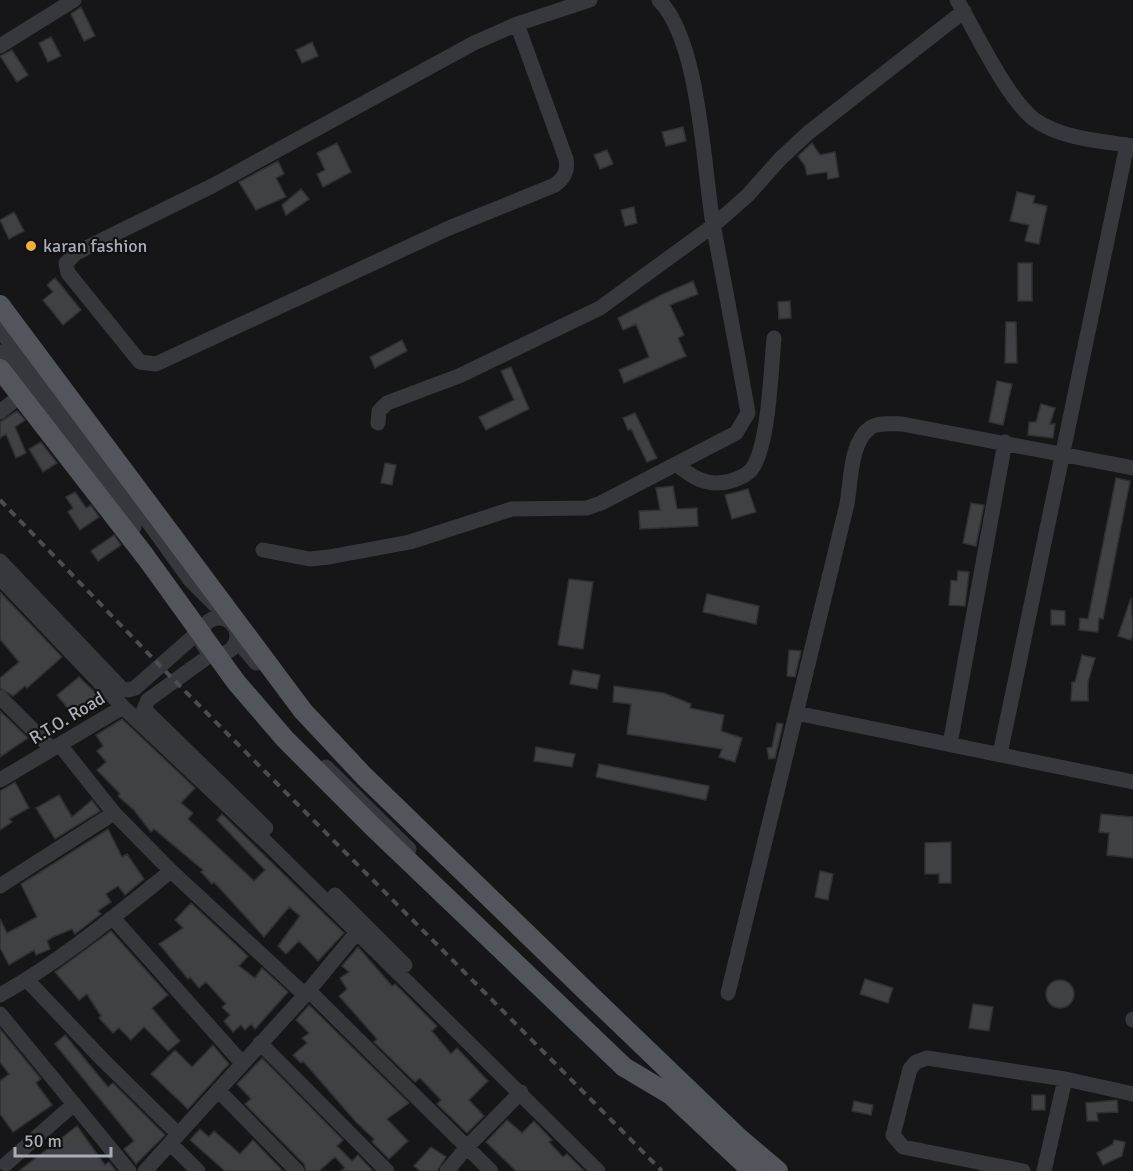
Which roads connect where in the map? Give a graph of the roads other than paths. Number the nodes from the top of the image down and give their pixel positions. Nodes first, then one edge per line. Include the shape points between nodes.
1 (74, 0) edge
2 (590, 0) edge
3 (659, 0) edge
4 (960, 6) edge
5 (517, 24) junction
6 (0, 46) edge
7 (1130, 146) edge
8 (714, 225) junction
9 (0, 304) edge
10 (0, 330) edge
11 (774, 338) dead end
12 (0, 352) edge
13 (0, 369) edge
14 (21, 395) junction
15 (0, 412) edge
16 (378, 423) dead end
17 (1005, 442) junction
18 (1063, 454) junction
19 (676, 464) junction
20 (1133, 468) edge
21 (263, 550) dead end
22 (0, 561) edge
23 (0, 578) edge
24 (226, 619) junction
25 (203, 627) junction
26 (237, 640) junction
27 (219, 653) junction
28 (0, 697) edge
29 (123, 707) junction
30 (796, 712) junction
31 (950, 744) junction
32 (56, 747) junction
33 (1000, 754) junction
34 (0, 780) edge
35 (1133, 782) edge
36 (114, 813) junction
37 (171, 871) junction
38 (0, 886) edge
39 (112, 918) junction
40 (357, 932) junction
41 (27, 980) junction
42 (306, 992) junction
43 (728, 993) dead end
44 (0, 995) edge
45 (0, 1014) edge
46 (260, 1043) junction
47 (656, 1058) junction
48 (242, 1063) junction
49 (642, 1078) junction
50 (1065, 1079) junction
51 (218, 1090) junction
52 (526, 1091) junction
53 (1133, 1094) edge
54 (74, 1104) junction
55 (175, 1139) junction
56 (467, 1147) junction
57 (6, 1164) edge
58 (129, 1171) edge
59 (145, 1171) edge
60 (198, 1171) edge
61 (297, 1171) edge
62 (387, 1171) edge
63 (447, 1171) edge
64 (491, 1171) edge
65 (598, 1171) edge
66 (752, 1171) edge
67 (778, 1171) edge
68 (1023, 1171) edge
69 (1044, 1171) edge

1 - 6 street
2 - 5 street
3 - 8 street via 674,21 690,63
4 - 7 street via 1016,100 1035,120 1066,134
4 - 8 street via 808,133
5 - 5 street via 474,43 212,186 76,253 66,263 68,273 140,362 156,364 439,232 555,184 567,169 566,159
7 - 18 street
8 - 16 street via 600,308 459,376 387,403 379,411
8 - 19 street via 748,414 736,433
9 - 47 main road via 303,711 364,776
10 - 24 street via 191,581
11 - 19 street via 762,446 750,471 736,480 706,482
12 - 25 street via 104,486
13 - 14 main road
14 - 15 street
14 - 49 main road via 236,682 285,739 520,969 624,1067
17 - 18 street
17 - 30 street via 902,424 884,423 869,428 857,445 847,504
17 - 31 street
18 - 20 street
18 - 33 street
19 - 21 street via 587,508 512,509 410,542 329,557 310,559
22 - 25 street via 122,689 135,688
23 - 29 street
24 - 25 street via 214,618
24 - 26 street via 235,627
25 - 27 street via 201,641
26 - 27 street
26 - 47 street via 322,739 637,1048
27 - 49 street via 306,747 499,938 632,1061
27 - 52 street via 148,700 144,709
28 - 32 street
29 - 32 street, R.T.O. Road
29 - 40 street
30 - 31 street
30 - 43 street
31 - 33 street
32 - 34 street, R.T.O. Road
32 - 36 street
33 - 35 street
36 - 37 street
36 - 38 street
37 - 39 street
37 - 42 street
39 - 41 street
39 - 48 street
40 - 42 street
40 - 52 street
41 - 44 street
41 - 55 street
42 - 46 street
42 - 56 street
45 - 54 street
46 - 48 street
46 - 62 street
47 - 67 main road
48 - 51 street
49 - 66 main road via 670,1095
50 - 53 street
50 - 68 street via 927,1058 916,1062 910,1070 893,1135 896,1142 903,1147
50 - 69 street
51 - 55 street
51 - 61 street
52 - 56 street
52 - 65 street via 541,1113
54 - 57 street
54 - 58 street
55 - 59 street
55 - 60 street
56 - 63 street
56 - 64 street

